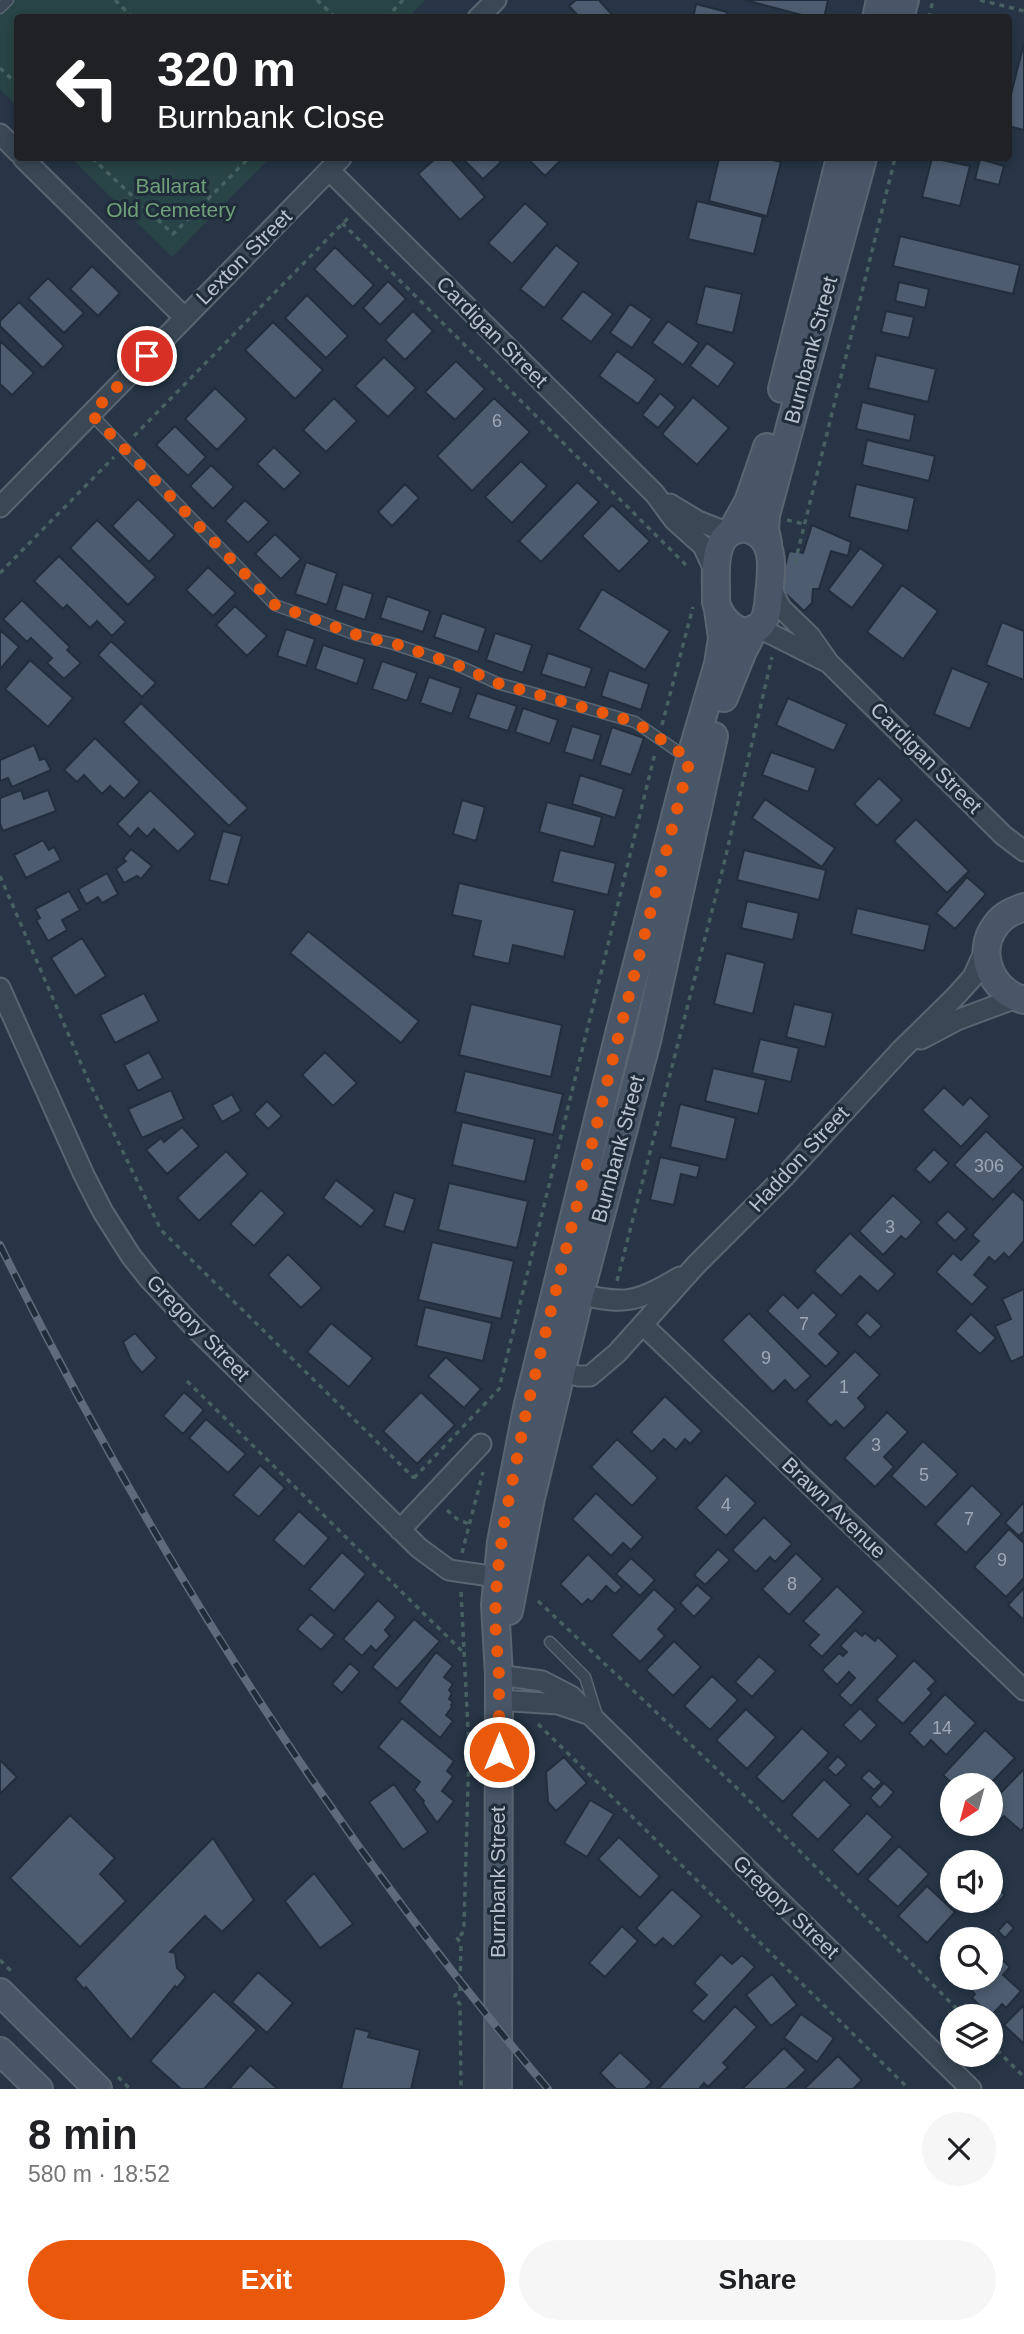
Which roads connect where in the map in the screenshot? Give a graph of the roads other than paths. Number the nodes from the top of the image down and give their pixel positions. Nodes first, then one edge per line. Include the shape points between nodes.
1 (8, 0) edge
2 (496, 0) edge
3 (0, 8) edge
4 (482, 14) edge
5 (0, 134) edge
6 (14, 148) edge
7 (26, 161) edge
8 (840, 161) edge
9 (862, 161) edge
10 (335, 164) edge
11 (184, 317) junction
12 (91, 414) junction
13 (655, 494) junction
14 (0, 507) edge
15 (730, 532) junction
16 (768, 544) junction
17 (706, 577) junction
18 (782, 579) junction
19 (707, 603) junction
20 (756, 627) junction
21 (829, 663) junction
22 (690, 759) junction
23 (1024, 851) edge
24 (1018, 906) edge
25 (986, 947) junction
26 (0, 988) edge
27 (1021, 1000) edge
28 (901, 1049) junction
29 (695, 1266) junction
30 (568, 1291) junction
31 (644, 1325) junction
32 (541, 1352) junction
33 (561, 1371) junction
34 (481, 1444) dead end
35 (400, 1530) junction
36 (497, 1577) junction
37 (550, 1642) dead end
38 (499, 1688) junction
39 (1024, 1690) edge
40 (600, 1724) junction
41 (0, 1992) edge
42 (0, 2051) edge
43 (39, 2089) edge
44 (98, 2089) edge
45 (498, 2089) edge
46 (971, 2089) edge

1 - 3 lane
2 - 4 street
5 - 6 street
7 - 11 street
8 - 15 main road, Burnbank Street via 762,465 746,509
9 - 16 main road, Burnbank Street via 766,515
10 - 11 street, Lexton Street
10 - 13 street, Cardigan Street via 362,203
11 - 12 street, Lexton Street
12 - 14 street, Lexton Street
12 - 22 lane via 275,605 457,665 509,687 635,722
13 - 15 street, Cardigan Street via 691,517
13 - 17 street, Cardigan Street via 709,555
15 - 16 main road via 753,530
15 - 17 main road
16 - 18 main road
17 - 19 main road
18 - 20 main road
18 - 21 street, Cardigan Street via 781,608
19 - 20 main road via 736,630
19 - 22 main road, Burnbank Street via 722,631 720,654
20 - 21 street, Cardigan Street
20 - 30 main road, Burnbank Street via 732,677 716,728 647,1041
21 - 23 street, Cardigan Street
22 - 30 main road, Burnbank Street
24 - 25 main road via 997,923
25 - 27 main road via 992,978
25 - 28 street, Haddon Street via 972,977
26 - 35 street, Gregory Street via 84,1175 131,1256 193,1326
27 - 28 street, Haddon Street via 957,1020
28 - 29 street, Haddon Street
29 - 30 street, Haddon Street via 664,1286 625,1301 610,1302
29 - 31 street, Haddon Street
30 - 32 main road, Burnbank Street
30 - 33 main road, Burnbank Street
31 - 33 street, Haddon Street via 595,1374 584,1377
31 - 39 street, Brawn Avenue
32 - 33 main road
32 - 36 main road, Burnbank Street via 515,1466
33 - 38 main road, Burnbank Street via 526,1521
34 - 35 street
35 - 36 street, Gregory Street via 441,1565
36 - 38 main road, Burnbank Street
37 - 40 lane via 585,1677
38 - 40 street, Gregory Street via 534,1679 551,1685 571,1696
38 - 45 main road, Burnbank Street
40 - 46 street, Gregory Street
41 - 44 main road
42 - 43 main road

